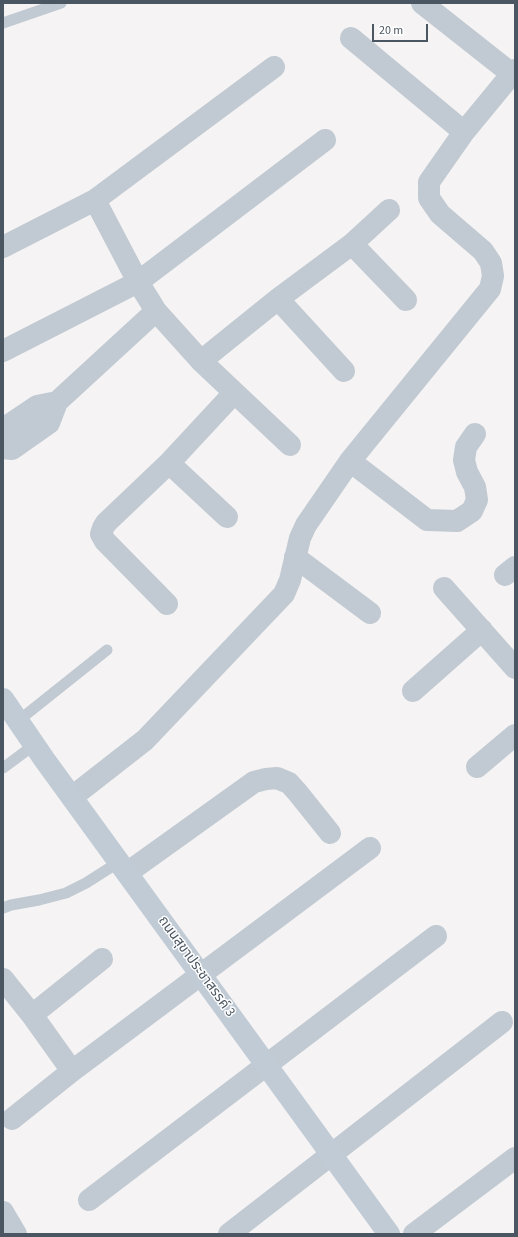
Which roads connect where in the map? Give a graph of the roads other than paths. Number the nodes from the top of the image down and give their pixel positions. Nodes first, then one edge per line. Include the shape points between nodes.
1 (61, 3) edge
2 (422, 3) edge
3 (3, 23) edge
4 (351, 38) dead end
5 (274, 68) dead end
6 (513, 72) edge
7 (464, 132) junction
8 (325, 140) dead end
9 (95, 200) junction
10 (389, 210) dead end
11 (352, 244) junction
12 (3, 247) edge
13 (138, 282) junction
14 (278, 299) junction
15 (406, 300) dead end
16 (156, 311) junction
17 (3, 351) edge
18 (201, 361) junction
19 (344, 371) dead end
20 (234, 393) junction
21 (57, 402) junction
22 (3, 429) edge
23 (476, 434) dead end
24 (290, 445) dead end
25 (3, 448) edge
26 (350, 460) junction
27 (169, 463) junction
28 (227, 517) dead end
29 (295, 557) junction
30 (444, 588) dead end
31 (167, 604) dead end
32 (370, 613) dead end
33 (482, 630) junction
34 (107, 650) dead end
35 (515, 668) edge
36 (413, 691) dead end
37 (3, 699) edge
38 (18, 721) junction
39 (515, 735) edge
40 (34, 745) junction
41 (477, 767) dead end
42 (3, 768) edge
43 (72, 797) junction
44 (330, 833) dead end
45 (370, 848) dead end
46 (123, 867) junction
47 (3, 908) edge
48 (436, 936) dead end
49 (102, 959) dead end
50 (202, 975) junction
51 (3, 979) edge
52 (32, 1015) junction
53 (502, 1022) dead end
54 (266, 1064) junction
55 (72, 1071) junction
56 (12, 1119) dead end
57 (332, 1155) junction
58 (515, 1158) edge
59 (89, 1200) dead end
60 (3, 1212) edge
61 (16, 1234) edge
62 (229, 1234) edge
63 (389, 1234) edge
64 (414, 1234) edge

1 - 3 lane
2 - 6 street
4 - 7 street
5 - 9 street
6 - 7 street
7 - 26 street via 429,182 429,198 440,214 483,251 491,263 493,276 490,288
8 - 13 street
9 - 12 street
9 - 13 street
10 - 11 street
11 - 14 street
11 - 15 street
13 - 16 street
13 - 17 street
14 - 18 street
14 - 19 street
16 - 18 street
16 - 21 street
18 - 20 street
20 - 24 street
20 - 27 street
21 - 22 street via 37,406
21 - 25 street via 49,423 12,449
23 - 26 street via 466,447 464,460 475,487 477,500 472,511 457,521 427,520
26 - 29 street via 306,524
27 - 28 street
27 - 31 street via 106,523 101,534 104,541
29 - 32 street
29 - 43 street via 284,594 145,740
30 - 33 street
33 - 35 street
33 - 36 street
34 - 38 lane
37 - 38 street, ถนนสุขาประชาสรรค์ 3
38 - 40 street, ถนนสุขาประชาสรรค์ 3
39 - 41 street
40 - 42 lane
40 - 43 street, ถนนสุขาประชาสรรค์ 3
43 - 46 street, ถนนสุขาประชาสรรค์ 3
44 - 46 street via 289,784 277,778 266,779 254,782
45 - 50 street
46 - 47 lane via 66,893
46 - 50 street, ถนนสุขาประชาสรรค์ 3
48 - 54 street
49 - 52 street
50 - 54 street, ถนนสุขาประชาสรรค์ 3
50 - 55 street
51 - 52 street
52 - 55 street
53 - 57 street
54 - 57 street, ถนนสุขาประชาสรรค์ 3
54 - 59 street
55 - 56 street
57 - 62 street
57 - 63 street, ถนนสุขาประชาสรรค์ 3
58 - 64 street
60 - 61 street

